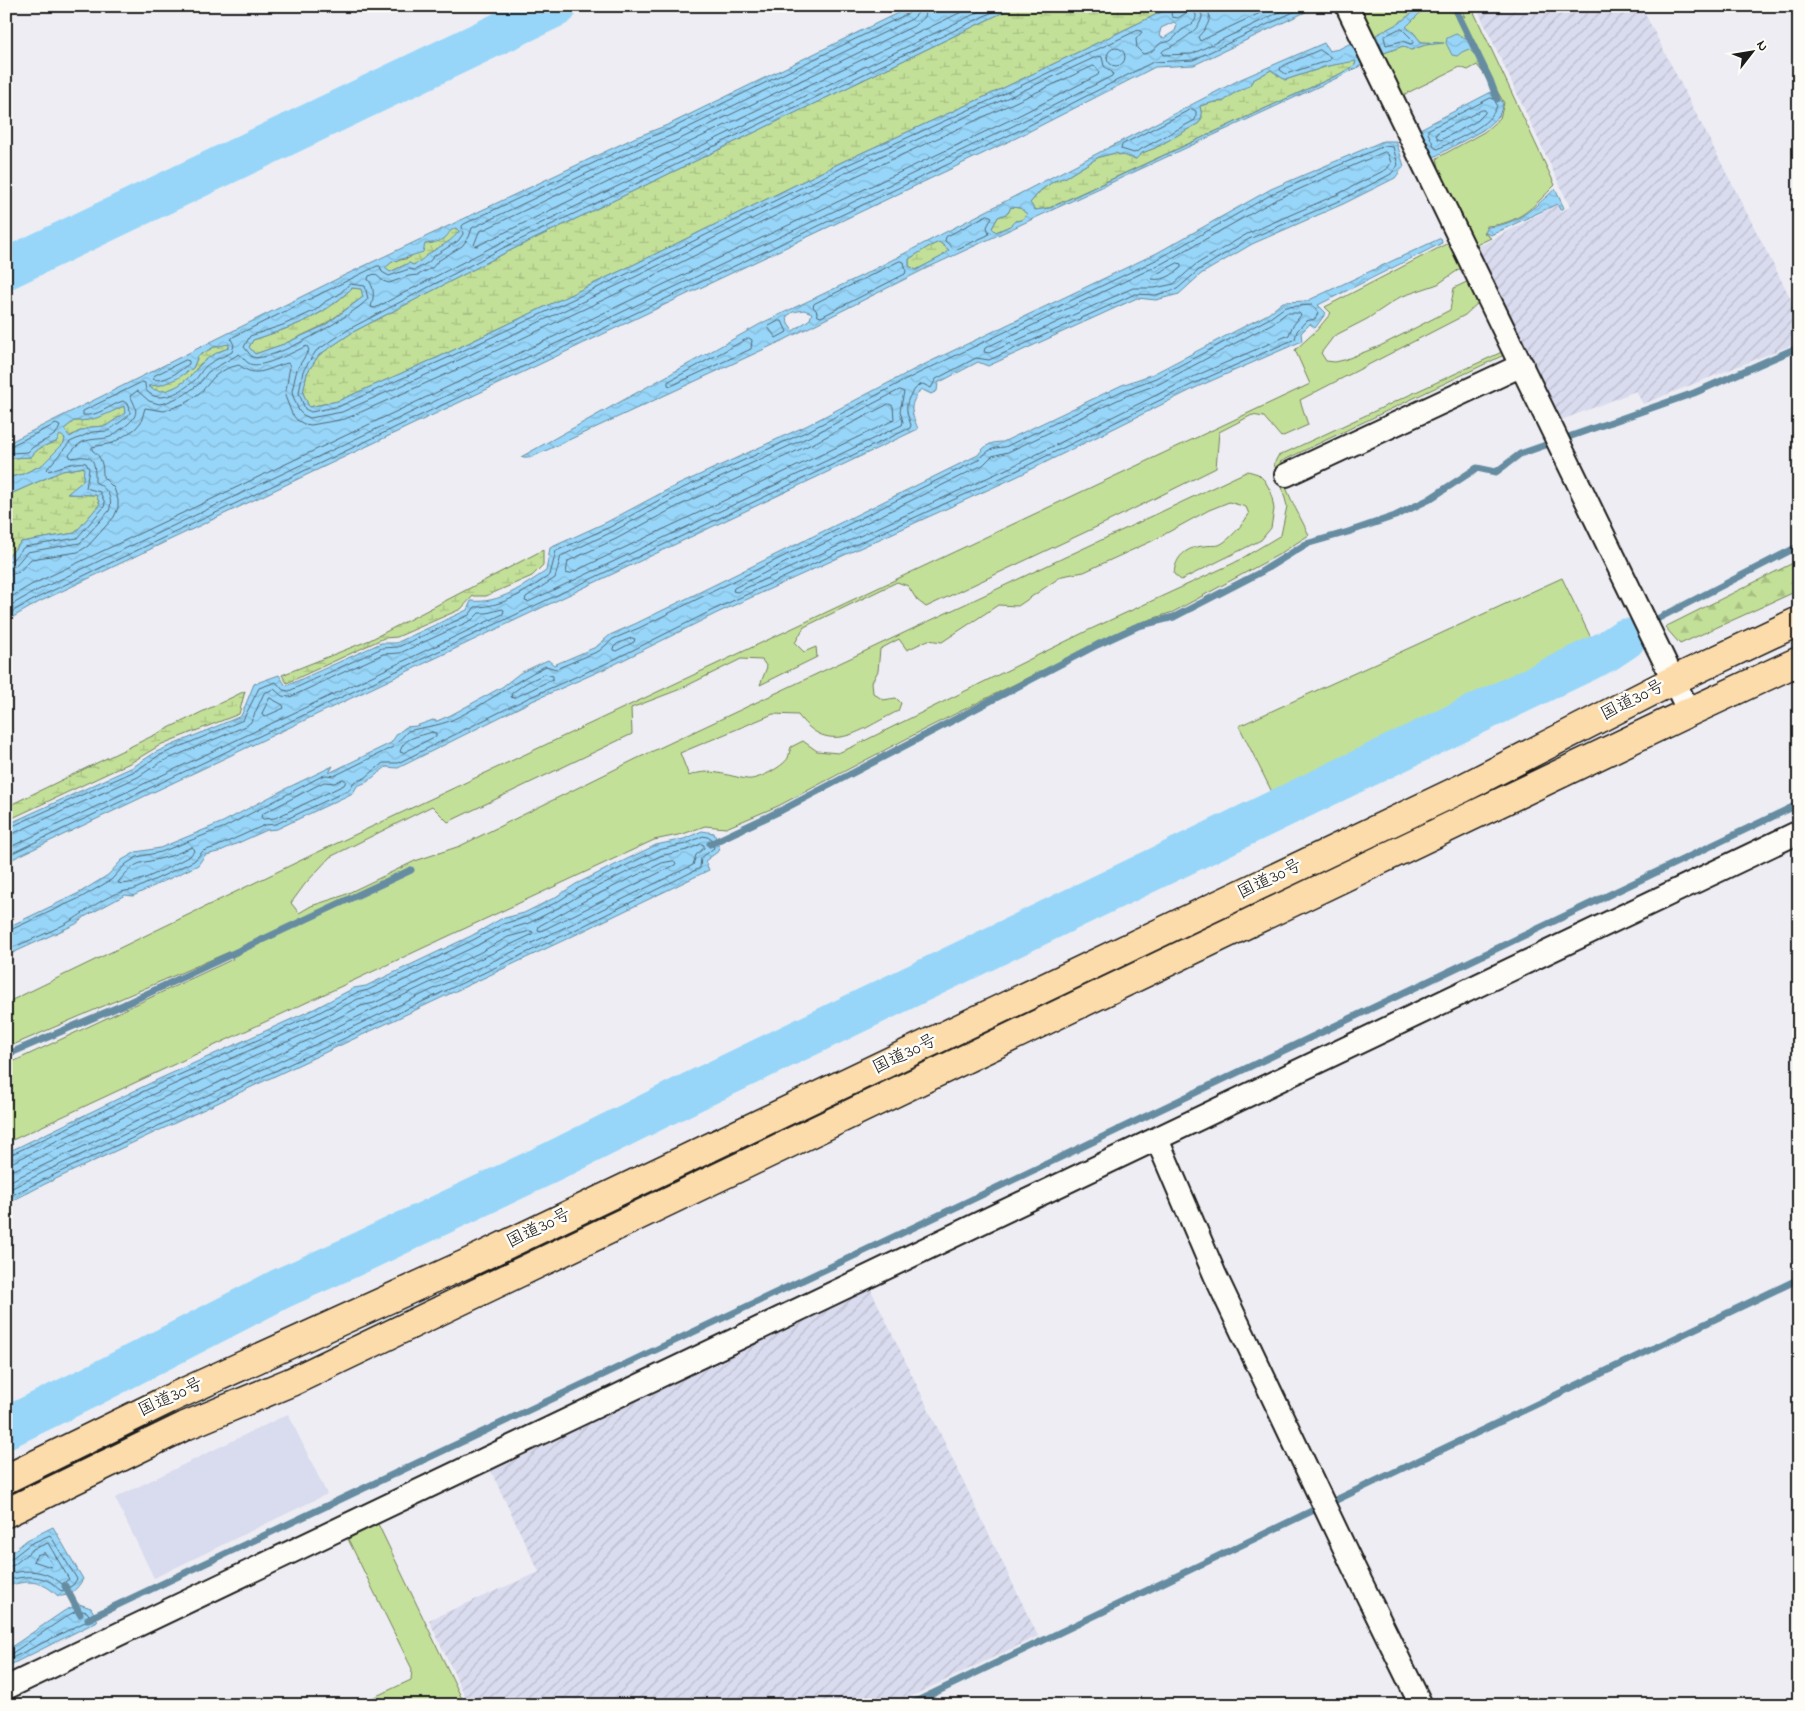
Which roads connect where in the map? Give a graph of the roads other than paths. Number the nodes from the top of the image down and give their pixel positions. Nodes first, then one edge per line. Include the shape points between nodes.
1 (1347, 6) edge
2 (1522, 365) junction
3 (1286, 475) dead end
4 (1799, 621) edge
5 (1799, 661) edge
6 (1674, 680) junction
7 (1689, 712) junction
8 (1799, 832) edge
9 (1157, 1139) junction
10 (6, 1479) edge
11 (6, 1513) edge
12 (6, 1688) edge
13 (1421, 1705) edge

1 - 2 street
2 - 3 street
2 - 6 street
4 - 6 highway, 国道30号
5 - 7 highway, 国道30号
6 - 7 street
6 - 10 highway, 国道30号 via 1445,797 479,1258 169,1399
7 - 11 highway, 国道30号 via 291,1382 185,1426
8 - 9 street
9 - 12 street
9 - 13 street via 1215,1275

